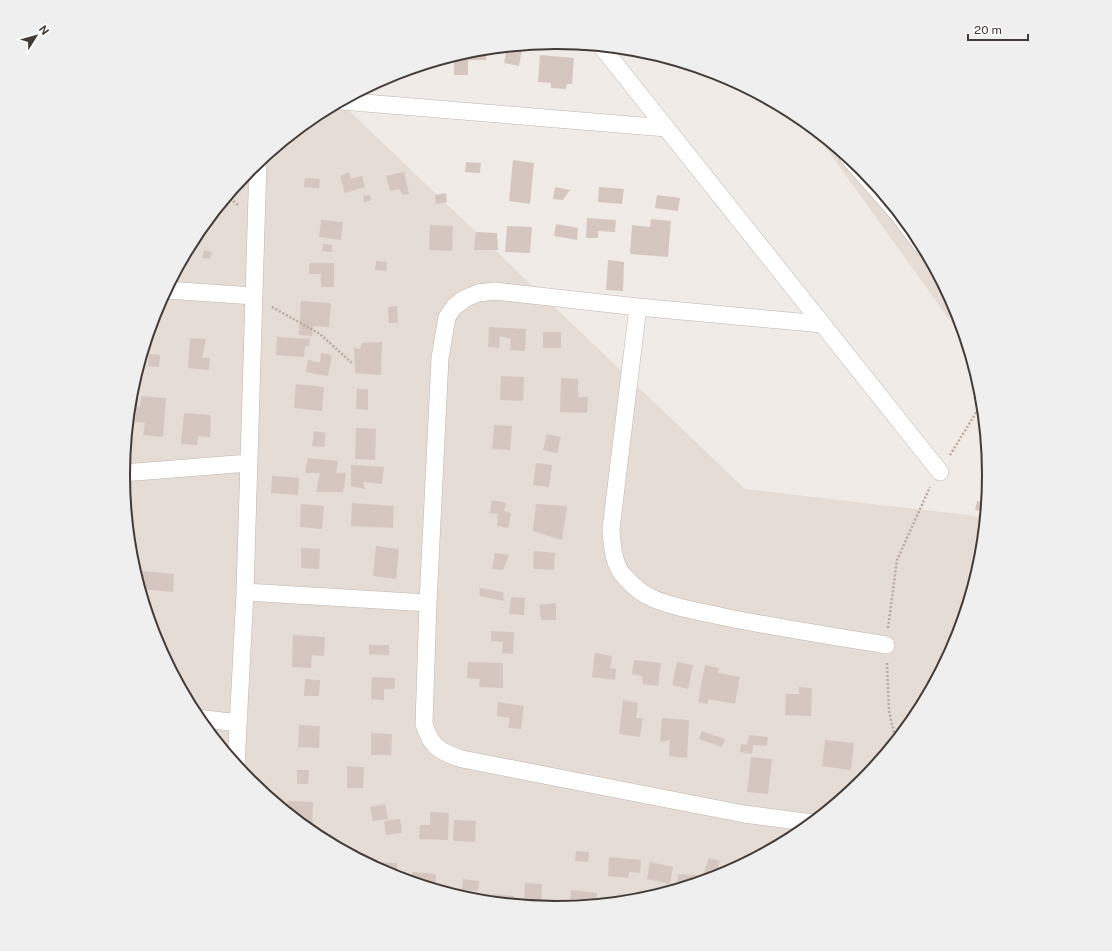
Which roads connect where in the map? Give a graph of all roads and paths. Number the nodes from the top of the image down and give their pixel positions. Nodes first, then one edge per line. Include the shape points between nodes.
1 (606, 52) edge
2 (349, 103) edge
3 (666, 128) junction
4 (258, 171) edge
5 (172, 290) edge
6 (254, 296) junction
7 (638, 307) junction
8 (822, 324) junction
9 (353, 364) dead end
10 (977, 411) edge
11 (249, 462) junction
12 (130, 472) edge
13 (940, 472) junction
14 (245, 592) junction
15 (428, 603) junction
16 (886, 645) junction
17 (206, 719) edge
18 (238, 723) junction
19 (894, 735) edge
20 (236, 758) edge
21 (805, 822) edge

1 - 3 street
2 - 3 street
3 - 8 street
4 - 6 street
5 - 6 street
6 - 9 path via 320,334
6 - 11 street
7 - 8 street
7 - 15 street via 495,291 478,293 454,307 447,317 440,358
7 - 16 street via 610,529 617,565 624,576 654,599 699,612 777,628
8 - 13 street
10 - 13 path
11 - 12 street
11 - 14 street
13 - 16 path via 927,492 897,560
14 - 15 street
14 - 18 street
15 - 21 street via 424,724 431,741 446,754 688,803
16 - 19 path via 889,711
17 - 18 street
18 - 20 street

